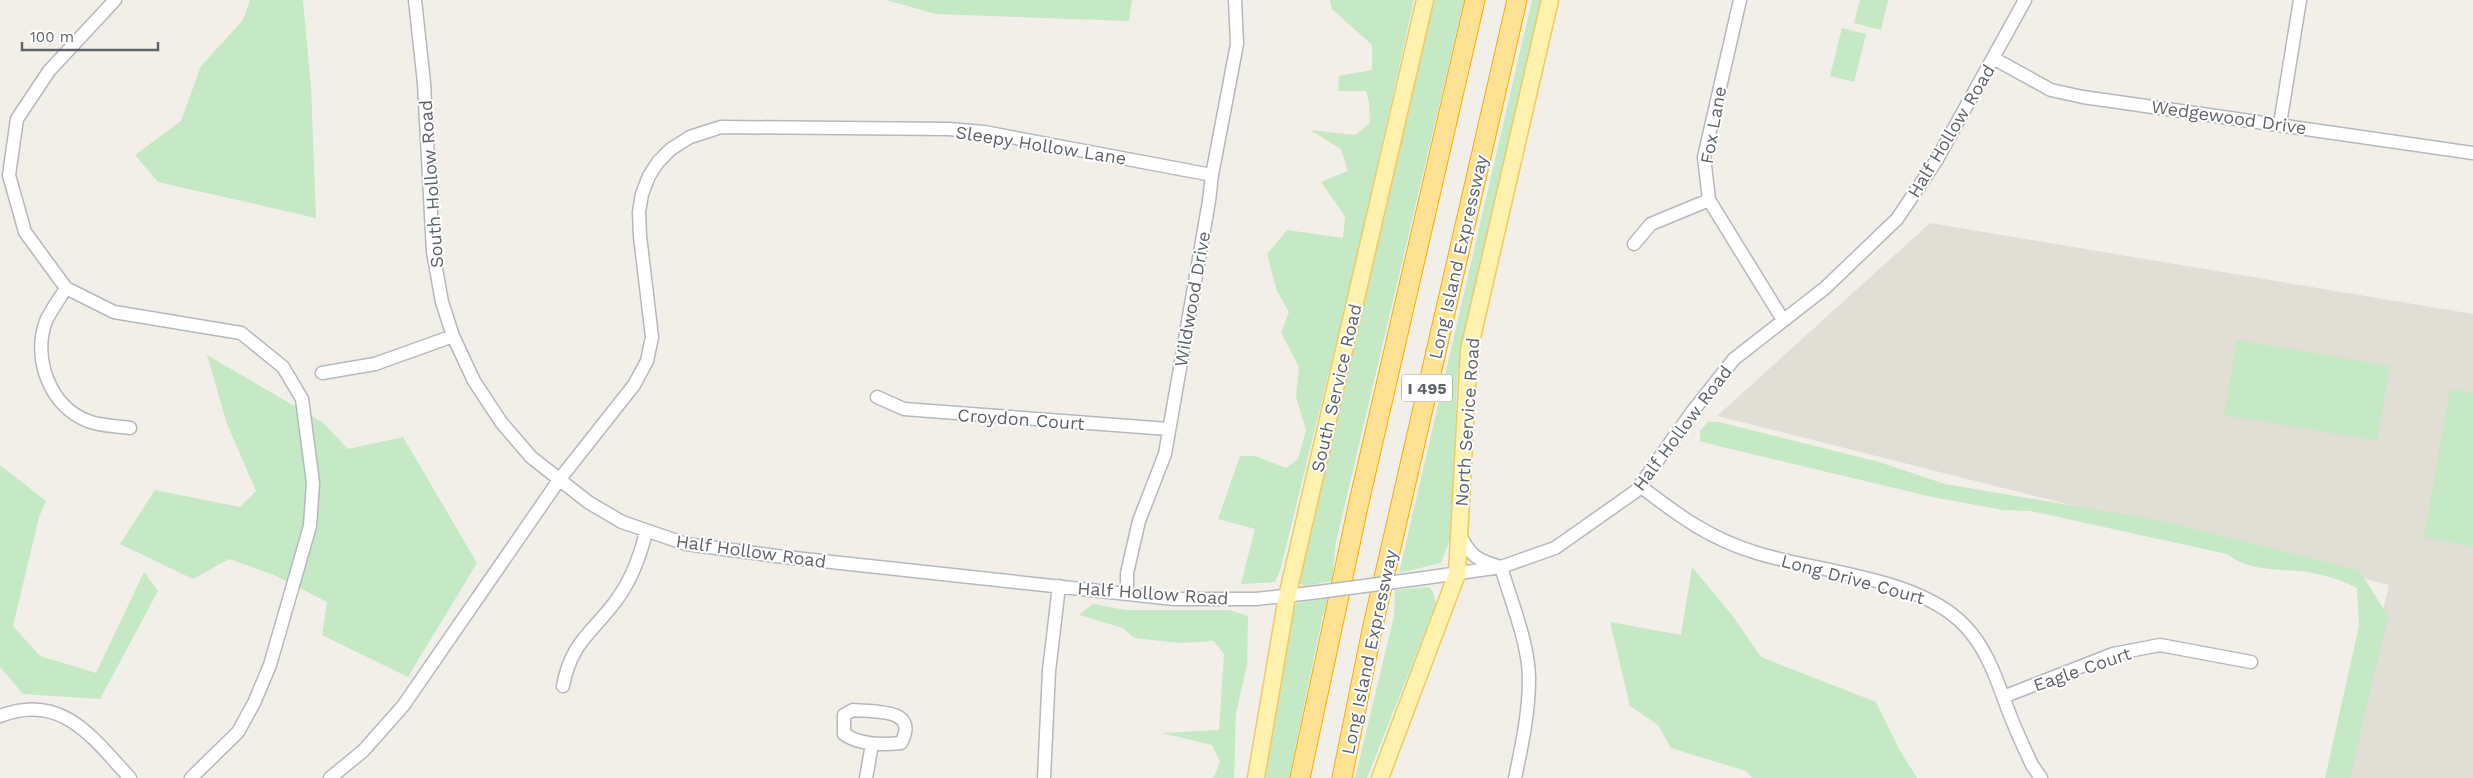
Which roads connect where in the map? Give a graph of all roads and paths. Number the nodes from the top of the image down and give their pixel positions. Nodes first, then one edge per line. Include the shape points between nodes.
1 (115, 0) edge
2 (1235, 0) edge
3 (1425, 0) edge
4 (1475, 0) edge
5 (1517, 0) edge
6 (1550, 0) edge
7 (1740, 0) edge
8 (2025, 0) edge
9 (2300, 0) edge
10 (419, 1) edge
11 (1994, 58) junction
12 (2280, 124) junction
13 (2473, 153) edge
14 (1212, 175) junction
15 (1709, 200) junction
16 (1634, 244) dead end
17 (66, 288) junction
18 (1783, 320) junction
19 (453, 336) junction
20 (322, 373) dead end
21 (877, 397) dead end
22 (130, 428) dead end
23 (1168, 429) junction
24 (559, 480) junction
25 (1640, 486) junction
26 (646, 532) junction
27 (1459, 534) junction
28 (1501, 567) junction
29 (1457, 574) junction
30 (1059, 586) junction
31 (1127, 593) junction
32 (1287, 597) junction
33 (2251, 662) dead end
34 (563, 686) dead end
35 (2004, 697) junction
36 (0, 716) edge
37 (872, 744) junction
38 (130, 778) edge
39 (191, 778) edge
40 (330, 778) edge
41 (866, 778) edge
42 (1044, 778) edge
43 (1256, 778) edge
44 (1300, 778) edge
45 (1342, 778) edge
46 (1380, 778) edge
47 (1515, 778) edge
48 (2041, 778) edge

1 - 17 street via 48,71 18,119 9,175 25,232
2 - 14 street, Wildwood Drive via 1237,44
3 - 32 main road, South Service Road
4 - 44 highway, I 495 via 1354,520
5 - 45 highway, Long Island Expressway / I 495 via 1374,621
6 - 27 main road, North Service Road via 1468,350
7 - 15 street, Fox Lane via 1704,157
8 - 11 street, Half Hollow Road
9 - 12 street
10 - 19 street, South Hollow Road via 433,252 442,302
11 - 12 street, Wedgewood Drive via 2051,90
11 - 18 street, Half Hollow Road via 1936,161 1897,220 1826,288
12 - 13 street, Wedgewood Drive
14 - 23 street, Wildwood Drive
14 - 24 street, Sleepy Hollow Lane via 984,132 949,129 721,127 690,137 658,162 649,176 639,212 652,337 647,361 634,385
15 - 16 street via 1650,224
15 - 18 street, Fox Lane
17 - 22 street via 46,321 41,353 47,383 65,405 88,421
17 - 39 street via 114,312 241,333 283,367 302,399 313,483 310,526 273,658 238,732
18 - 25 street, Half Hollow Road via 1734,359
19 - 20 street via 400,357
19 - 24 street, South Hollow Road via 474,380 501,422 531,457
21 - 23 street, Croydon Court via 904,409
23 - 31 street, Wildwood Drive via 1164,454 1139,521 1126,572
24 - 26 street, Half Hollow Road via 588,502
24 - 40 street via 403,706 362,751
25 - 28 street, Half Hollow Road via 1555,548
25 - 35 street, Long Drive Court via 1682,519 1722,541 1884,584 1937,602 1965,625 1977,640
26 - 30 street, Half Hollow Road via 703,547
26 - 34 street via 630,578 616,601 576,647 567,665
27 - 28 street via 1474,557
27 - 29 main road, North Service Road
28 - 29 street, Half Hollow Road
28 - 47 street via 1523,642 1529,677
29 - 32 street, Half Hollow Road, bridge
29 - 46 main road, North Service Road
30 - 31 street, Half Hollow Road
30 - 42 street via 1049,671
31 - 32 street, Half Hollow Road via 1174,599
32 - 43 main road, South Service Road
33 - 35 street, Eagle Court via 2160,645 2113,654
35 - 48 street, Long Drive Court via 2032,765
36 - 38 street via 16,710 42,710 67,717
37 - 37 street via 901,743 906,734 902,718 894,714 853,710 844,716 844,734 852,740
37 - 41 street

